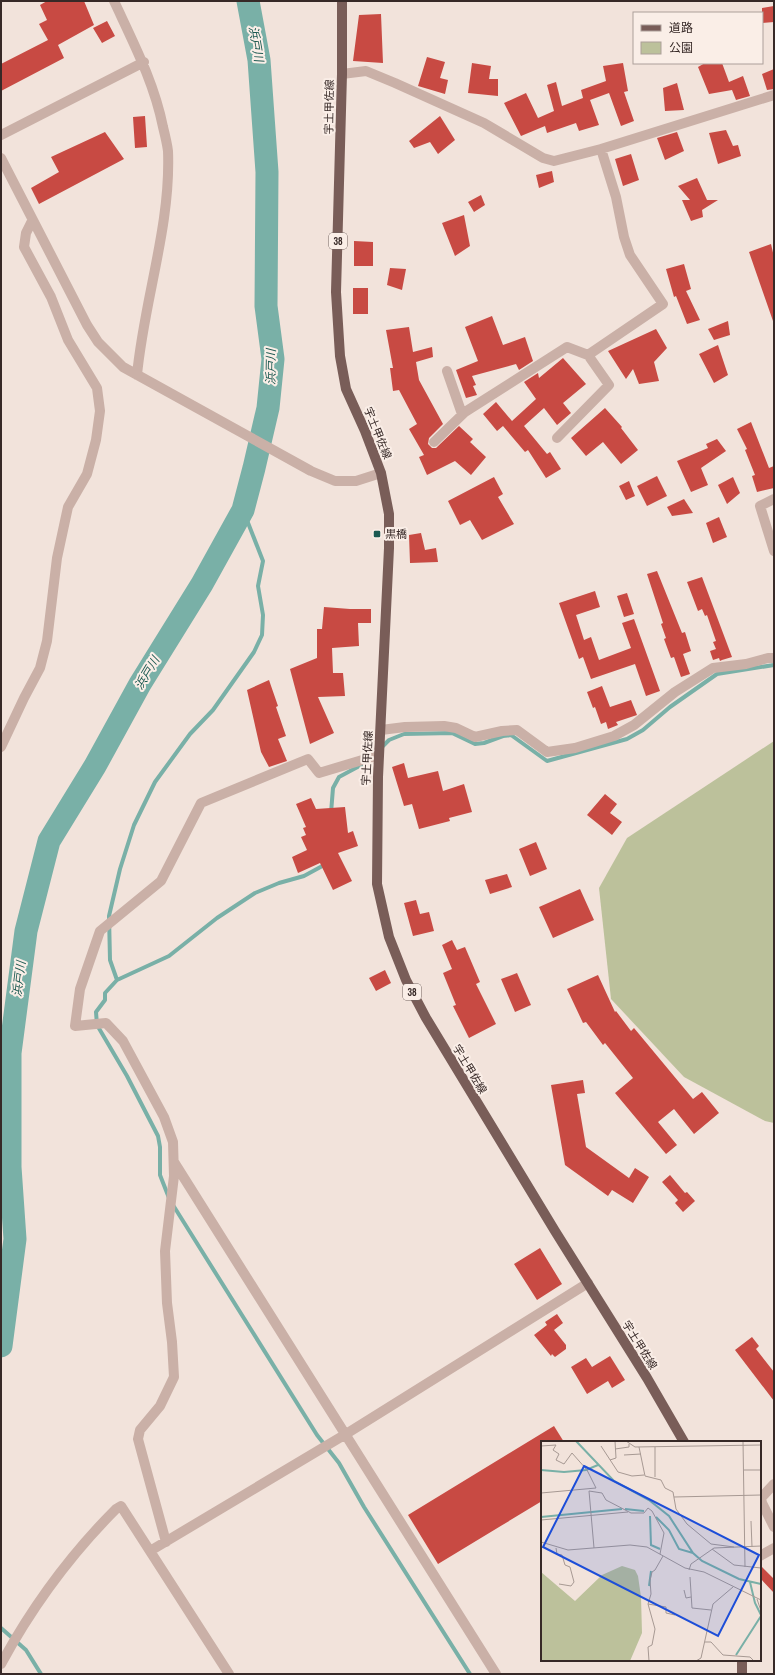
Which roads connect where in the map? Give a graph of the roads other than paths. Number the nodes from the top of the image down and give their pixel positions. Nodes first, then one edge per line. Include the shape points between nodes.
1 (114, 1) edge
2 (342, 1) edge
3 (144, 62) junction
4 (342, 74) junction
5 (774, 95) edge
6 (1, 135) edge
7 (601, 148) junction
8 (1, 158) edge
9 (32, 221) junction
10 (588, 355) junction
11 (447, 371) dead end
12 (137, 375) junction
13 (462, 414) junction
14 (557, 438) dead end
15 (434, 442) dead end
16 (381, 473) junction
17 (774, 499) edge
18 (774, 550) edge
19 (774, 658) edge
20 (381, 730) junction
21 (1, 747) edge
22 (379, 755) junction
23 (173, 1161) junction
24 (588, 1284) junction
25 (346, 1434) junction
26 (683, 1441) edge
27 (774, 1484) edge
28 (774, 1527) edge
29 (166, 1542) junction
30 (774, 1548) edge
31 (150, 1551) junction
32 (761, 1555) edge
33 (742, 1661) edge
34 (1, 1664) edge
35 (229, 1674) edge
36 (496, 1674) edge
37 (742, 1674) edge

1 - 3 street
2 - 4 main road, 宇土甲佐線 / 38
3 - 6 street
3 - 12 street via 162,121 168,157 167,200
4 - 7 street via 366,72 395,84 484,123 543,158 554,161
4 - 16 main road, 宇土甲佐線 / 38 via 336,292 340,356 346,390
5 - 7 street
7 - 10 street via 630,255 663,304
8 - 9 street
9 - 12 street via 98,342 123,366
9 - 21 street via 26,233 24,246 51,297 68,340 97,388 100,411 87,474 68,508 57,558 47,641 40,668
10 - 13 street via 567,347
10 - 14 street via 609,385
11 - 13 street
12 - 16 street via 311,471 335,481 356,481
13 - 15 street
16 - 20 main road, 宇土甲佐線 / 38 via 388,514 389,548
17 - 18 street via 760,506
19 - 20 street via 713,668 675,692 634,725 614,736 575,748 546,752 517,730 475,737 456,728 444,726
20 - 22 main road, 宇土甲佐線 / 38
22 - 23 street via 319,772 308,759 201,803 161,881 100,931 80,989 75,1026 106,1023 123,1041 164,1117 173,1142
22 - 24 main road, 宇土甲佐線 / 38 via 377,884 389,938 406,980 426,1018
23 - 25 street
23 - 29 street via 174,1176 166,1251 167,1303 174,1378 160,1406 140,1430 138,1439
24 - 25 street
24 - 26 main road, 宇土甲佐線 / 38
25 - 29 street
25 - 36 street
27 - 28 street via 761,1498
29 - 31 street
30 - 32 street
31 - 34 street via 126,1511 121,1506 116,1509 82,1545 49,1587
31 - 35 street
33 - 37 main road

